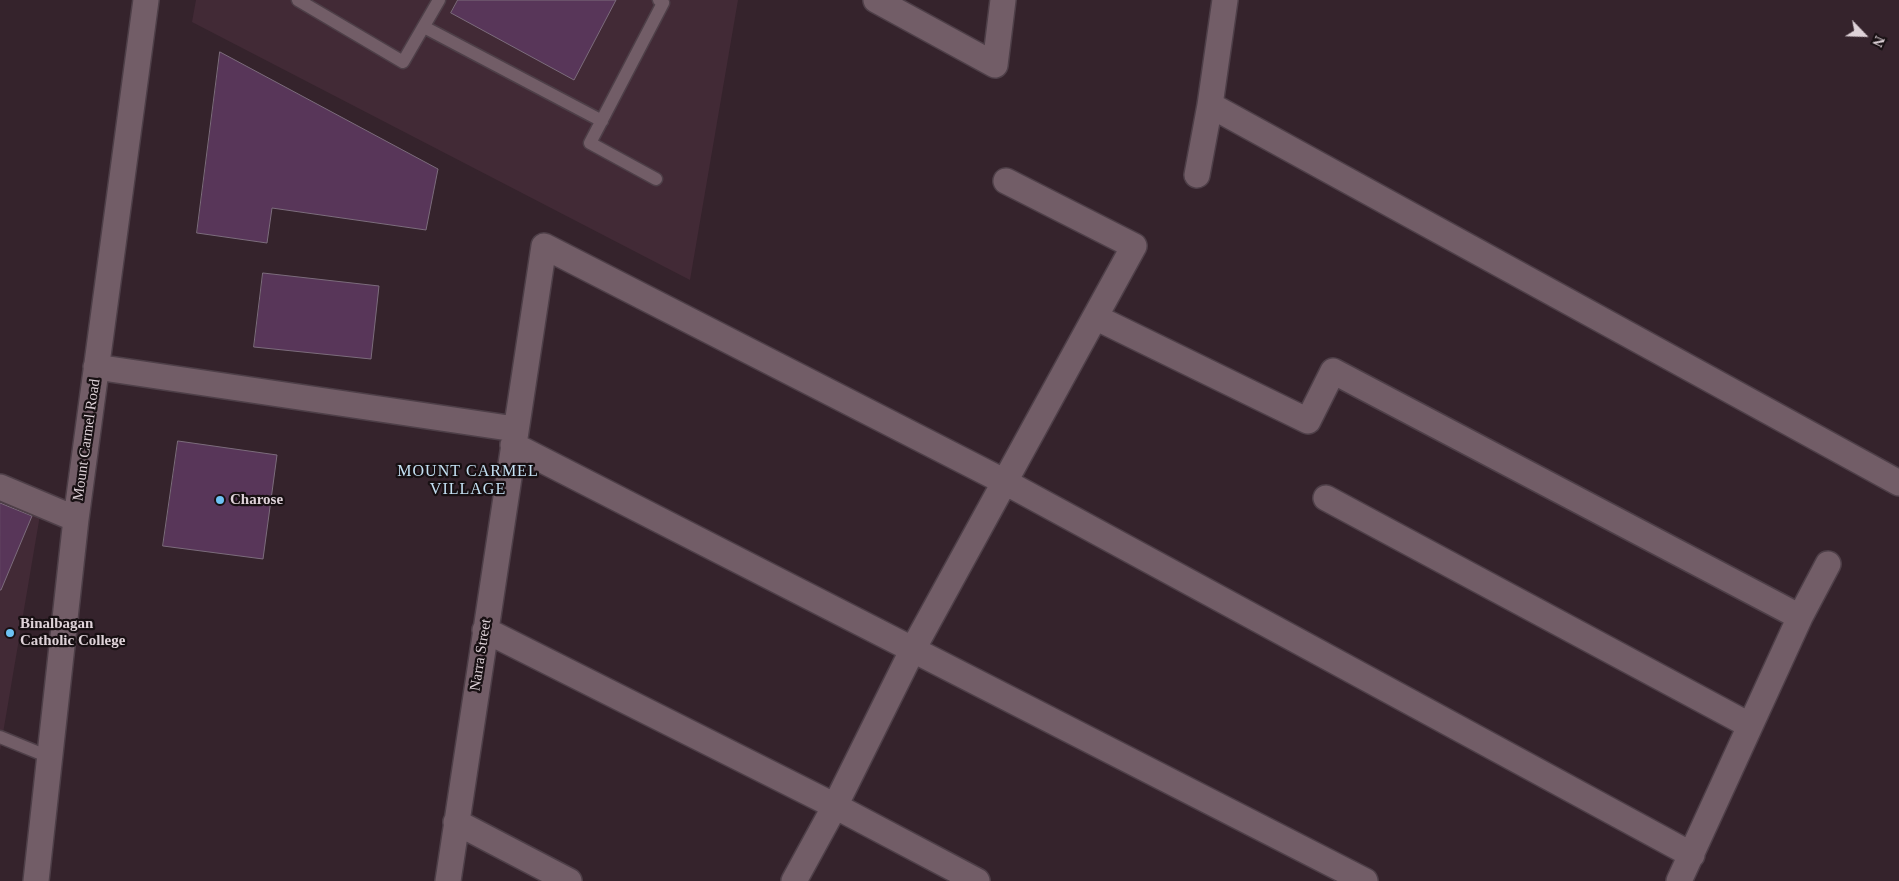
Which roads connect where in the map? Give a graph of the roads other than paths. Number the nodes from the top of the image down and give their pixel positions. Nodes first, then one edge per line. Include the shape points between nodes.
1 (146, 0) edge
2 (298, 0) edge
3 (439, 0) edge
4 (659, 0) edge
5 (876, 0) edge
6 (1003, 0) edge
7 (1226, 0) edge
8 (424, 28) junction
9 (1210, 105) junction
10 (602, 121) junction
11 (1197, 175) dead end
12 (656, 179) dead end
13 (1006, 181) dead end
14 (1095, 317) junction
15 (96, 367) junction
16 (514, 437) junction
17 (1005, 482) junction
18 (1899, 483) edge
19 (0, 487) edge
20 (1326, 498) dead end
21 (76, 519) junction
22 (1828, 564) dead end
23 (1800, 618) junction
24 (485, 630) junction
25 (912, 651) junction
26 (1750, 725) junction
27 (0, 737) edge
28 (49, 757) junction
29 (835, 806) junction
30 (456, 822) junction
31 (1692, 855) junction
32 (36, 881) edge
33 (448, 881) edge
34 (569, 881) edge
35 (794, 881) edge
36 (977, 881) edge
37 (1364, 881) edge
38 (1679, 881) edge

1 - 15 street, Mount Carmel Road
2 - 8 lane via 403,62
3 - 8 lane
4 - 10 lane via 663,3
5 - 6 street via 995,65
7 - 9 street
8 - 10 lane
9 - 11 street
9 - 18 street
10 - 12 lane via 590,143
13 - 14 street via 1134,246
14 - 17 street
14 - 23 street via 1308,421 1333,371
15 - 16 street
15 - 21 street, Mount Carmel Road
16 - 17 street, Narra Street via 544,246
16 - 24 street, Narra Street
16 - 25 street
17 - 25 street
17 - 31 street
19 - 21 street
20 - 26 street
21 - 28 street, Mount Carmel Road
22 - 23 street
23 - 26 street
24 - 29 street
24 - 30 street, Narra Street
25 - 29 street
25 - 37 street
26 - 31 street
27 - 28 lane
28 - 32 street, Mount Carmel Road
29 - 35 street
29 - 36 street
30 - 33 street, Narra Street
30 - 34 street
31 - 38 street

